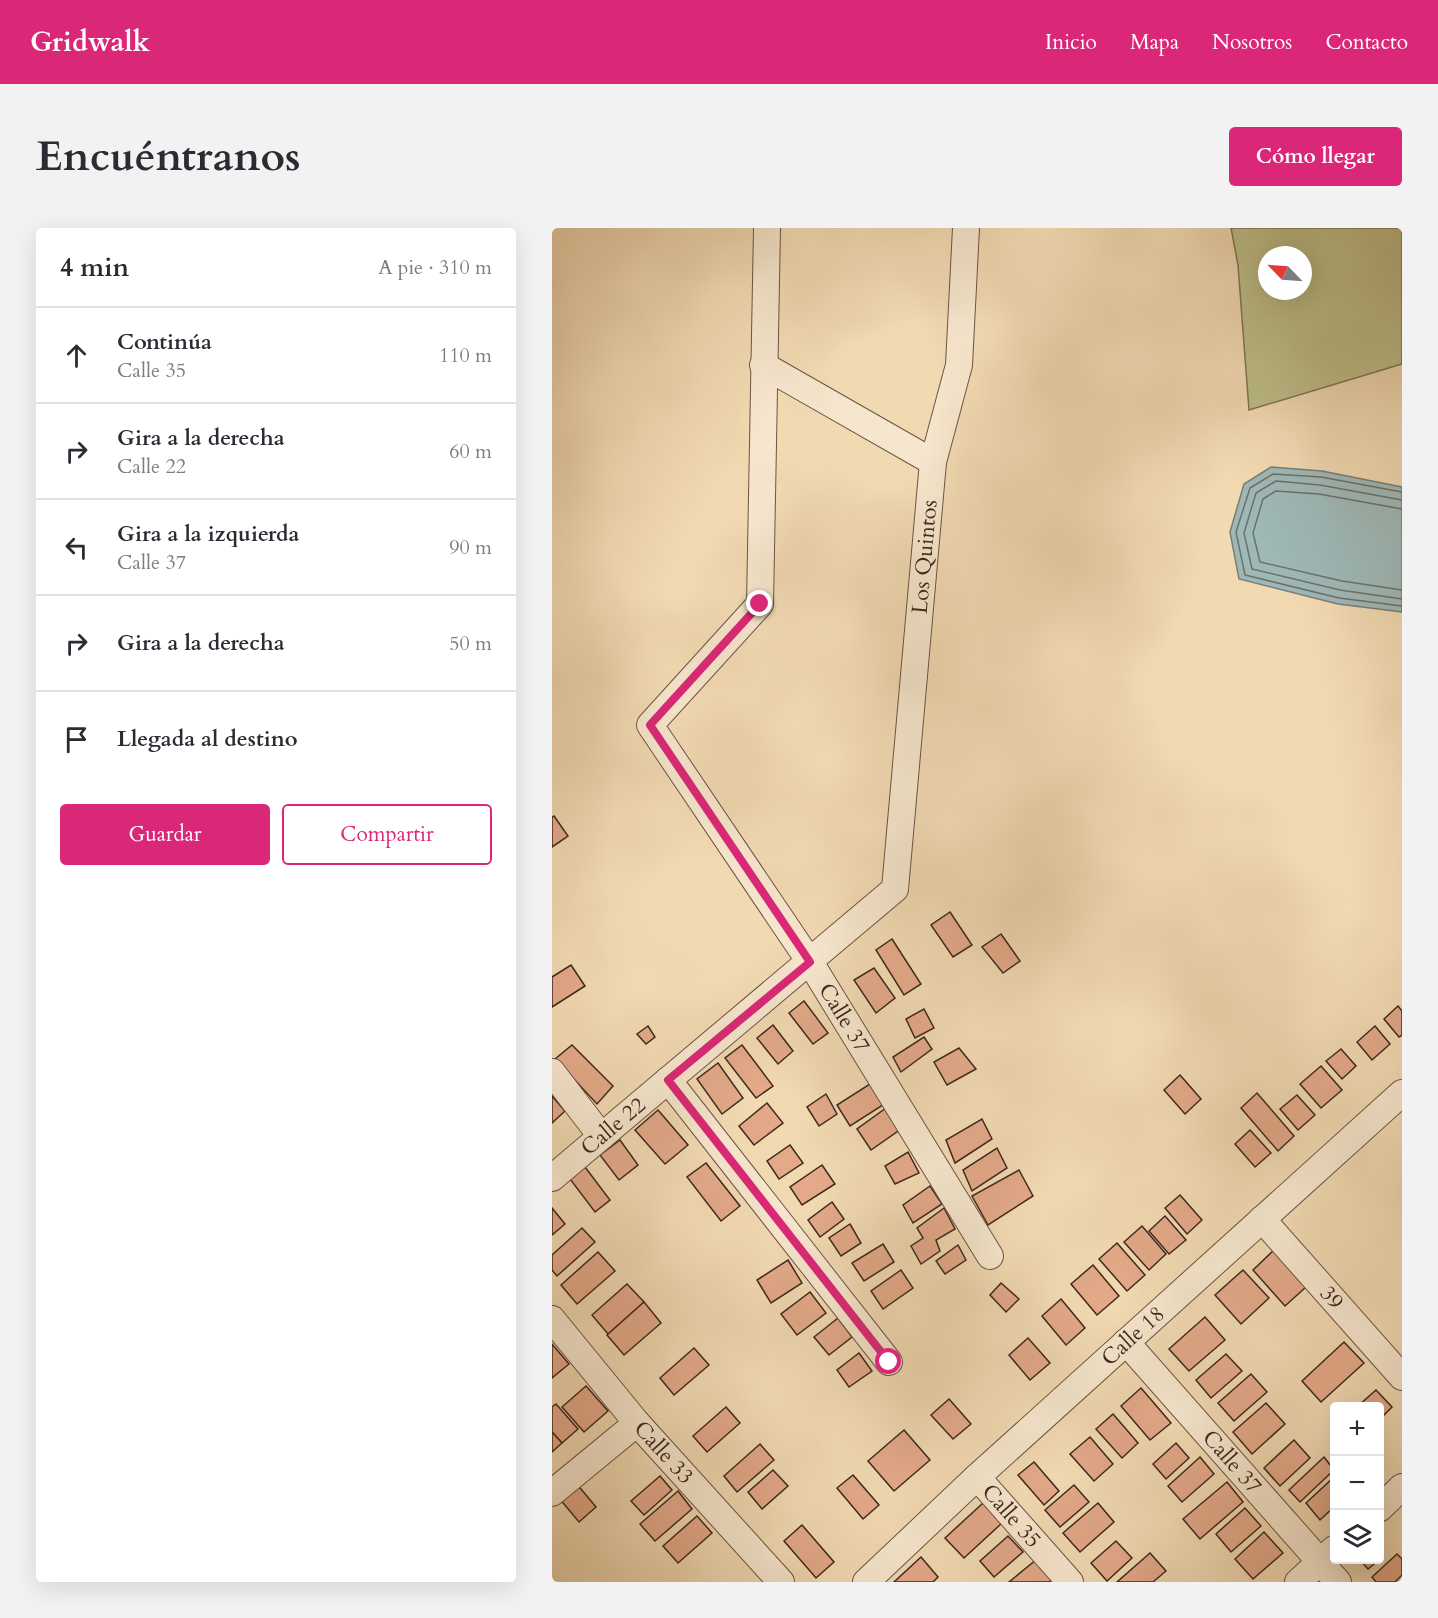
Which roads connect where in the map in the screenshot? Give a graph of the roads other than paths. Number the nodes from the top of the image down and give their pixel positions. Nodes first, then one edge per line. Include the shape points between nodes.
1 (767, 228) edge
2 (966, 228) edge
3 (763, 365) junction
4 (933, 462) junction
5 (895, 889) joint
6 (810, 962) junction
7 (552, 1072) edge
8 (668, 1080) junction
9 (1402, 1093) edge
10 (601, 1136) junction
11 (552, 1178) edge
12 (1262, 1219) junction
13 (990, 1256) dead end
14 (552, 1319) edge
15 (1126, 1342) junction
16 (889, 1362) dead end
17 (1402, 1377) edge
18 (637, 1424) junction
19 (977, 1477) junction
20 (1402, 1487) edge
21 (552, 1493) edge
22 (1384, 1504) edge
23 (1327, 1556) edge
24 (781, 1582) edge
25 (866, 1582) edge
26 (1070, 1582) edge
27 (1298, 1582) edge
28 (1338, 1582) edge

1 - 3 street
2 - 4 street, Los Quintos via 959,365
3 - 4 street
3 - 6 street, Calle 37 via 760,604 650,725
4 - 5 street, Los Quintos
5 - 6 street, Calle 22
6 - 8 street, Calle 22
6 - 13 street, Calle 37
7 - 10 street
8 - 10 street, Calle 22
8 - 16 street
9 - 12 street, Calle 18
10 - 11 street, Calle 22
12 - 15 street, Calle 18
12 - 17 street, 39
14 - 18 street, Calle 33
15 - 19 street, Calle 18
15 - 23 street, Calle 37
18 - 21 street
18 - 24 street, Calle 33
19 - 25 street, Calle 18
19 - 26 street, Calle 35
20 - 22 street
23 - 27 street
23 - 28 street, Calle 37

